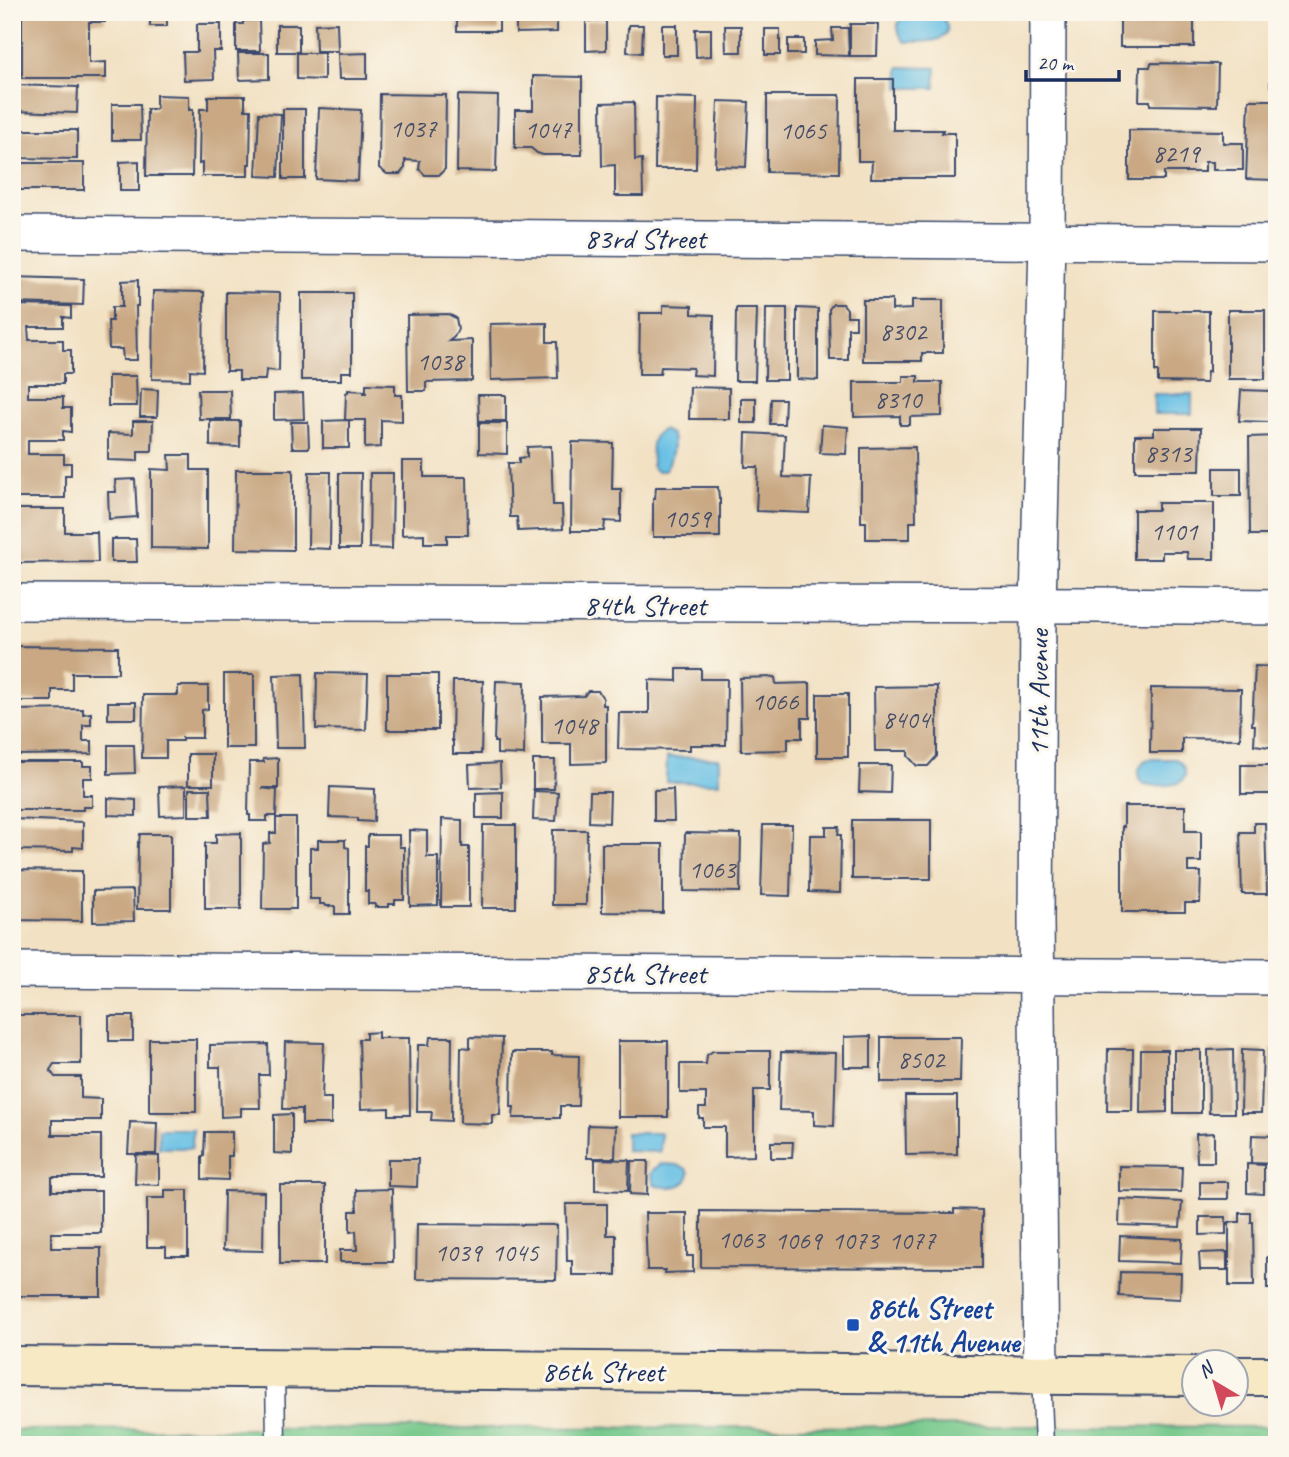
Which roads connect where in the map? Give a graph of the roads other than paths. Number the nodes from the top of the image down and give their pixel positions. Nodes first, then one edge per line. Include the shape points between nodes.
1 (1048, 12) edge
2 (12, 234) edge
3 (1047, 241) junction
4 (1277, 243) edge
5 (12, 603) edge
6 (1038, 606) junction
7 (1277, 607) edge
8 (12, 970) edge
9 (1037, 974) junction
10 (1277, 977) edge
11 (12, 1366) edge
12 (275, 1368) junction
13 (1041, 1374) junction
14 (1180, 1376) edge
15 (1250, 1376) edge
16 (1277, 1376) edge
17 (276, 1445) edge
18 (1044, 1445) edge

1 - 3 street, 11th Avenue
2 - 3 street, 83rd Street
3 - 4 street, 83rd Street
3 - 6 street, 11th Avenue
5 - 6 street, 84th Street
6 - 7 street, 84th Street
6 - 9 street, 11th Avenue
8 - 9 street, 85th Street
9 - 10 street, 85th Street
9 - 13 street, 11th Avenue
11 - 12 main road, 86th Street
12 - 13 main road, 86th Street
12 - 17 lane
13 - 14 main road, 86th Street
13 - 18 lane
15 - 16 main road

